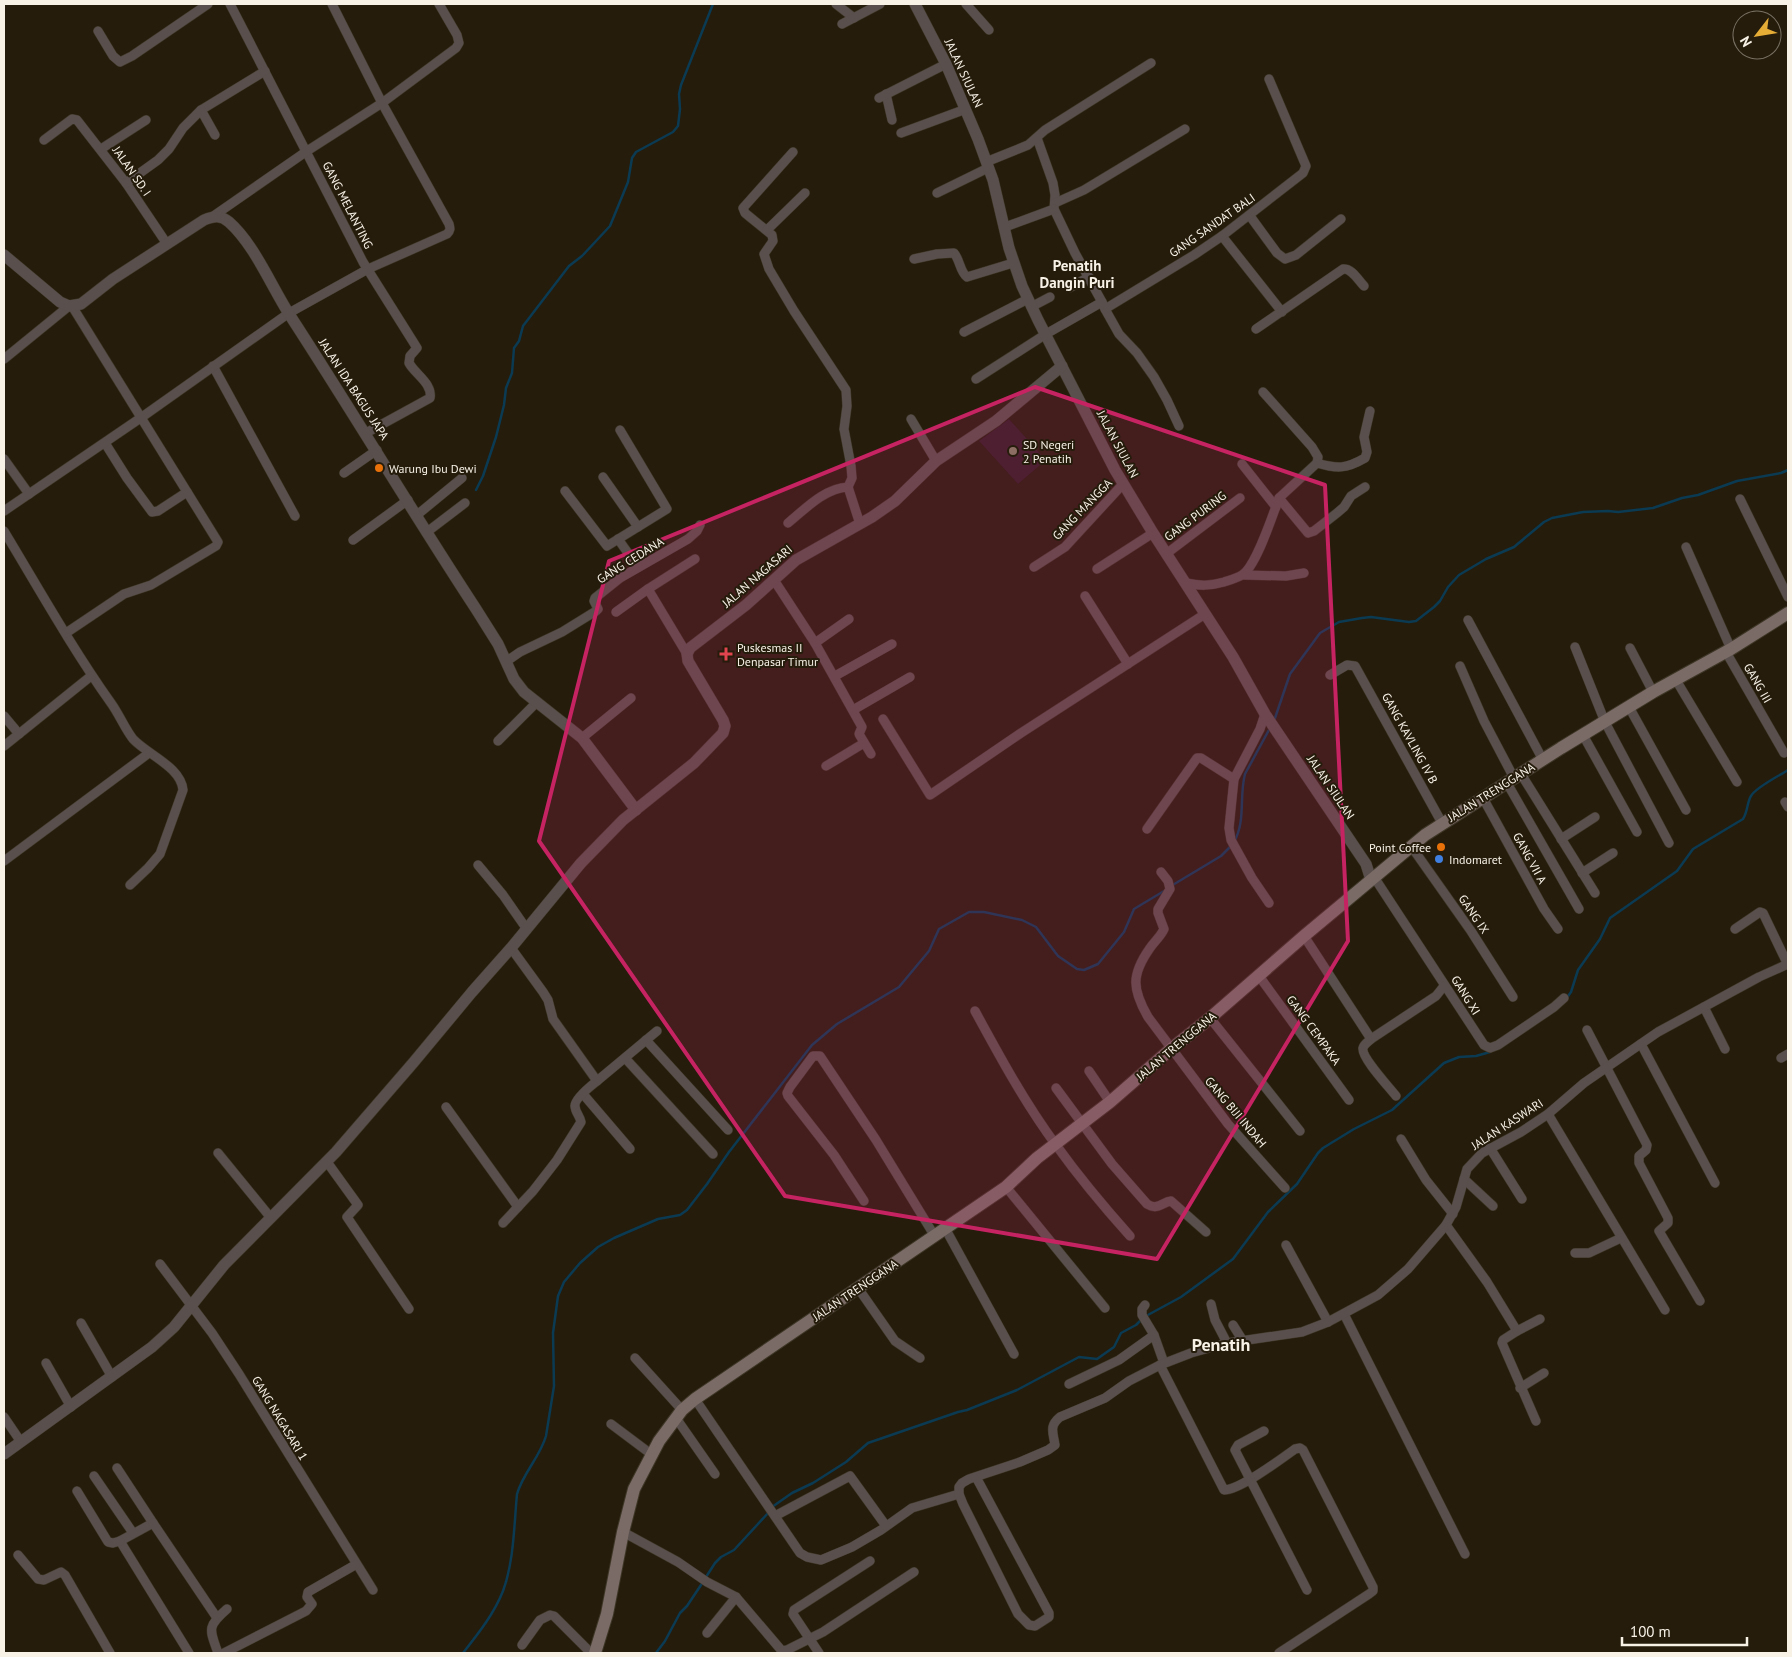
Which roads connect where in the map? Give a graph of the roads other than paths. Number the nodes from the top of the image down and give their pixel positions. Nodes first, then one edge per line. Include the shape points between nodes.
1 (208, 4) edge
2 (230, 4) edge
3 (332, 4) edge
4 (439, 4) edge
5 (836, 4) edge
6 (880, 4) edge
7 (915, 4) edge
8 (966, 4) edge
9 (854, 18) junction
10 (842, 24) dead end
11 (989, 30) dead end
12 (98, 31) dead end
13 (1151, 63) dead end
14 (946, 64) junction
15 (265, 71) junction
16 (1270, 79) dead end
17 (382, 102) junction
18 (966, 109) junction
19 (202, 110) junction
20 (146, 120) dead end
21 (892, 120) dead end
22 (1185, 129) dead end
23 (900, 133) dead end
24 (215, 135) dead end
25 (1037, 138) junction
26 (44, 140) dead end
27 (101, 149) junction
28 (307, 151) junction
29 (792, 152) dead end
30 (987, 165) junction
31 (126, 184) junction
32 (805, 193) dead end
33 (936, 193) dead end
34 (234, 201) junction
35 (1055, 206) junction
36 (1250, 216) junction
37 (212, 217) junction
38 (1341, 219) dead end
39 (229, 222) junction
40 (1005, 227) junction
41 (767, 230) junction
42 (1222, 236) junction
43 (167, 244) junction
44 (4, 255) edge
45 (914, 259) dead end
46 (1013, 263) junction
47 (368, 269) junction
48 (1089, 277) junction
49 (1364, 286) dead end
50 (1069, 288) dead end
51 (1050, 297) dead end
52 (1030, 303) junction
53 (1104, 305) junction
54 (71, 306) junction
55 (1282, 312) junction
56 (289, 314) junction
57 (1256, 329) dead end
58 (964, 332) dead end
59 (1046, 334) junction
60 (4, 359) edge
61 (213, 366) junction
62 (1062, 366) junction
63 (976, 379) dead end
64 (1263, 392) dead end
65 (1370, 411) dead end
66 (142, 418) junction
67 (911, 419) dead end
68 (1179, 426) dead end
69 (620, 430) dead end
70 (366, 434) junction
71 (105, 442) junction
72 (377, 450) junction
73 (4, 459) edge
74 (936, 462) junction
75 (1316, 463) junction
76 (1242, 464) dead end
77 (344, 473) dead end
78 (603, 477) dead end
79 (462, 478) dead end
80 (1123, 484) junction
81 (848, 487) junction
82 (1365, 487) dead end
83 (565, 491) dead end
84 (187, 492) junction
85 (29, 494) junction
86 (1240, 498) dead end
87 (1740, 499) dead end
88 (408, 500) junction
89 (1277, 502) junction
90 (465, 503) dead end
91 (4, 511) edge
92 (417, 515) junction
93 (295, 516) dead end
94 (788, 523) dead end
95 (860, 524) junction
96 (700, 525) dead end
97 (638, 527) junction
98 (4, 531) edge
99 (427, 532) junction
100 (1153, 534) junction
101 (618, 539) junction
102 (353, 540) dead end
103 (1686, 547) dead end
104 (1166, 554) junction
105 (695, 559) dead end
106 (638, 567) junction
107 (1034, 567) dead end
108 (1097, 569) dead end
109 (1304, 573) dead end
110 (1244, 575) junction
111 (774, 580) junction
112 (1188, 586) junction
113 (648, 589) junction
114 (1085, 596) dead end
115 (1788, 597) edge
116 (1203, 610) junction
117 (616, 612) dead end
118 (1788, 613) edge
119 (848, 619) dead end
120 (1468, 620) dead end
121 (66, 633) junction
122 (815, 643) junction
123 (892, 644) dead end
124 (1575, 647) dead end
125 (1630, 648) dead end
126 (1728, 651) junction
127 (687, 654) junction
128 (507, 661) junction
129 (1128, 664) junction
130 (1460, 666) dead end
131 (1330, 675) dead end
132 (91, 676) junction
133 (835, 676) junction
134 (910, 677) dead end
135 (1676, 680) junction
136 (1653, 692) junction
137 (631, 698) dead end
138 (536, 703) junction
139 (1629, 707) junction
140 (853, 710) junction
141 (1265, 714) junction
142 (4, 716) edge
143 (883, 720) dead end
144 (1605, 722) junction
145 (19, 734) junction
146 (1583, 735) junction
147 (582, 738) junction
148 (498, 741) dead end
149 (864, 743) junction
150 (4, 746) edge
151 (149, 753) junction
152 (1784, 753) dead end
153 (871, 754) dead end
154 (1543, 760) junction
155 (826, 766) dead end
156 (1234, 779) junction
157 (1514, 779) junction
158 (1737, 782) dead end
159 (1483, 798) junction
160 (636, 810) junction
161 (1686, 810) dead end
162 (1595, 817) dead end
163 (1442, 823) junction
164 (1147, 829) dead end
165 (1637, 832) dead end
166 (1561, 839) junction
167 (1669, 843) dead end
168 (1411, 846) junction
169 (1613, 852) dead end
170 (4, 862) edge
171 (478, 865) dead end
172 (1161, 872) dead end
173 (1582, 873) junction
174 (1374, 877) junction
175 (130, 885) dead end
176 (1595, 893) dead end
177 (1269, 903) dead end
178 (1579, 909) dead end
179 (526, 928) junction
180 (1558, 929) dead end
181 (1735, 929) dead end
182 (1304, 936) junction
183 (511, 948) junction
184 (1788, 964) edge
185 (1259, 976) junction
186 (1444, 986) junction
187 (1513, 998) dead end
188 (1564, 998) dead end
189 (1704, 1007) junction
190 (975, 1011) dead end
191 (1210, 1018) junction
192 (1586, 1030) dead end
193 (657, 1031) dead end
194 (1371, 1039) junction
195 (646, 1040) junction
196 (1641, 1044) junction
197 (1725, 1048) dead end
198 (1171, 1049) junction
199 (625, 1058) junction
200 (1606, 1068) junction
201 (1089, 1071) dead end
202 (597, 1080) junction
203 (1056, 1088) dead end
204 (583, 1094) junction
205 (1396, 1096) dead end
206 (1349, 1100) dead end
207 (1110, 1102) junction
208 (446, 1107) dead end
209 (1548, 1114) junction
210 (1082, 1122) junction
211 (728, 1130) dead end
212 (1300, 1131) dead end
213 (1401, 1139) dead end
214 (1055, 1144) junction
215 (1490, 1148) junction
216 (630, 1149) dead end
217 (218, 1153) dead end
218 (712, 1154) dead end
219 (327, 1162) junction
220 (1464, 1179) junction
221 (1715, 1183) dead end
222 (1006, 1188) junction
223 (1285, 1188) dead end
224 (1522, 1199) dead end
225 (864, 1201) dead end
226 (1493, 1206) dead end
227 (518, 1207) junction
228 (1453, 1214) junction
229 (271, 1218) junction
230 (504, 1223) dead end
231 (1446, 1225) junction
232 (939, 1232) junction
233 (1206, 1232) dead end
234 (1130, 1236) dead end
235 (1621, 1238) junction
236 (1286, 1245) dead end
237 (1574, 1252) dead end
238 (160, 1264) dead end
239 (858, 1288) junction
240 (1700, 1301) dead end
241 (1210, 1304) dead end
242 (1145, 1305) dead end
243 (192, 1306) junction
244 (1105, 1308) dead end
245 (410, 1309) dead end
246 (1665, 1310) dead end
247 (1344, 1314) junction
248 (1540, 1319) dead end
249 (1328, 1322) junction
250 (81, 1324) dead end
251 (1233, 1325) dead end
252 (1517, 1331) junction
253 (1154, 1336) junction
254 (1243, 1341) junction
255 (1227, 1343) junction
256 (1014, 1354) dead end
257 (635, 1358) dead end
258 (920, 1358) dead end
259 (46, 1363) dead end
260 (1162, 1364) junction
261 (1544, 1373) dead end
262 (112, 1376) junction
263 (1069, 1384) dead end
264 (1520, 1388) junction
265 (695, 1399) junction
266 (71, 1407) junction
267 (679, 1414) junction
268 (4, 1416) edge
269 (1536, 1421) dead end
270 (611, 1424) dead end
271 (1264, 1431) dead end
272 (21, 1442) junction
273 (4, 1454) edge
274 (651, 1454) junction
275 (117, 1468) dead end
276 (715, 1474) dead end
277 (94, 1476) dead end
278 (976, 1477) junction
279 (1249, 1480) junction
280 (77, 1491) dead end
281 (959, 1494) junction
282 (775, 1516) junction
283 (153, 1523) junction
284 (886, 1526) junction
285 (623, 1532) junction
286 (133, 1533) junction
287 (120, 1541) junction
288 (1465, 1554) dead end
289 (18, 1555) dead end
290 (870, 1561) dead end
291 (355, 1565) junction
292 (914, 1572) dead end
293 (373, 1590) dead end
294 (1307, 1590) dead end
295 (736, 1597) junction
296 (227, 1609) dead end
297 (217, 1618) junction
298 (707, 1633) dead end
299 (810, 1639) junction
300 (522, 1645) dead end
301 (110, 1653) edge
302 (189, 1653) edge
303 (223, 1653) edge
304 (593, 1653) edge
305 (820, 1653) edge
306 (1279, 1653) edge

1 - 12 street via 120,62
2 - 15 street, GANG MELANTING
3 - 17 street
4 - 17 street via 459,43
5 - 9 street
6 - 9 street
7 - 14 street, JALAN SIULAN
8 - 11 street
9 - 10 street
13 - 25 street
14 - 18 street, JALAN SIULAN
14 - 21 street via 883,96
15 - 19 street
15 - 28 street, GANG MELANTING
16 - 36 street, GANG SANDAT BALI via 1306,166 1303,173
17 - 28 street
17 - 47 street via 450,229 447,234
18 - 23 street
18 - 30 street, JALAN SIULAN
19 - 24 street
19 - 31 street via 158,160
20 - 27 street
22 - 35 street
25 - 30 street
25 - 35 street via 1053,183
26 - 27 street, JALAN SD. I via 75,118
27 - 31 street, JALAN SD. I
28 - 34 street
28 - 47 street, GANG MELANTING
29 - 41 street via 742,208
30 - 33 street
30 - 40 street, JALAN SIULAN
31 - 43 street, JALAN SD. I
32 - 41 street
34 - 37 street
34 - 39 street
35 - 40 street
35 - 48 street
36 - 38 street via 1285,259 1296,255
36 - 42 street, GANG SANDAT BALI
37 - 39 street via 222,217
37 - 43 street
39 - 56 street, JALAN IDA BAGUS JAPA via 253,254
40 - 46 street, JALAN SIULAN
41 - 81 street via 773,238 764,254 769,268 846,390 844,429 852,478
42 - 53 street, GANG SANDAT BALI
42 - 55 street
43 - 54 street via 113,278 86,302
44 - 54 street via 60,302
45 - 46 street via 954,253 967,277
46 - 52 street, JALAN SIULAN
47 - 56 street
47 - 70 street, GANG MELANTING via 416,344 417,350 410,356 410,363 431,393 427,400
48 - 50 street
48 - 53 street
49 - 55 street via 1350,271 1343,269
51 - 52 street
52 - 58 street
52 - 59 street, JALAN SIULAN
53 - 59 street, GANG SANDAT BALI
53 - 68 street via 1119,334 1154,377
54 - 60 street
54 - 66 street
55 - 57 street
56 - 61 street
56 - 70 street, JALAN IDA BAGUS JAPA
59 - 62 street, JALAN SIULAN
59 - 63 street, GANG SANDAT BALI
61 - 66 street
61 - 93 street
62 - 74 street, JALAN NAGASARI via 996,422
62 - 80 street, JALAN SIULAN
64 - 75 street via 1312,447 1318,457
65 - 75 street via 1365,427 1365,458 1341,468
66 - 71 street
66 - 84 street
67 - 74 street
69 - 97 street via 667,509
70 - 72 street, JALAN IDA BAGUS JAPA
71 - 84 street via 152,512
71 - 85 street
72 - 77 street
72 - 88 street, JALAN IDA BAGUS JAPA
73 - 85 street
74 - 95 street, JALAN NAGASARI via 895,501
75 - 89 street
76 - 89 street
78 - 97 street
79 - 92 street
80 - 100 street, JALAN SIULAN
80 - 107 street, GANG MANGGA via 1065,547
81 - 94 street via 829,492
81 - 95 street
82 - 89 street via 1351,496 1337,513 1308,533
83 - 101 street via 607,546
84 - 121 street via 218,544 150,585 124,594
85 - 91 street
86 - 104 street, GANG PURING
87 - 115 street
88 - 92 street, JALAN IDA BAGUS JAPA
88 - 102 street
89 - 110 street via 1268,529
90 - 99 street
92 - 99 street, JALAN IDA BAGUS JAPA
95 - 111 street, JALAN NAGASARI via 805,554
96 - 106 street, GANG CEDANA via 688,539
97 - 101 street
98 - 121 street
99 - 128 street, JALAN IDA BAGUS JAPA
100 - 104 street, JALAN SIULAN
100 - 108 street
101 - 106 street
103 - 126 street, GANG III
104 - 112 street, JALAN SIULAN
105 - 113 street
106 - 128 street, GANG CEDANA via 594,598 596,611
109 - 110 street
110 - 112 street via 1214,585
111 - 122 street
111 - 127 street, JALAN NAGASARI via 690,648
112 - 116 street, JALAN SIULAN
113 - 117 street
113 - 127 street
114 - 129 street
116 - 129 street
116 - 141 street, JALAN SIULAN
118 - 126 main road, JALAN TRENGGANA
119 - 122 street
120 - 154 street
121 - 132 street
122 - 133 street
123 - 133 street
124 - 144 street
125 - 136 street
126 - 135 main road, JALAN TRENGGANA
126 - 152 street, GANG III
127 - 160 street via 723,720 725,730 694,763
128 - 138 street, JALAN IDA BAGUS JAPA via 514,679
129 - 143 street via 930,795
130 - 157 street
131 - 163 street, GANG KAVLING IV B via 1347,665 1355,666
132 - 145 street
132 - 151 street via 133,738
133 - 140 street
134 - 140 street
135 - 136 main road, JALAN TRENGGANA
135 - 158 street
136 - 139 main road, JALAN TRENGGANA
137 - 147 street
138 - 147 street, JALAN IDA BAGUS JAPA
138 - 148 street
139 - 144 main road, JALAN TRENGGANA
139 - 161 street
140 - 149 street via 862,727 859,734
141 - 156 street
141 - 174 street, JALAN SIULAN
142 - 145 street
144 - 146 main road, JALAN TRENGGANA
144 - 167 street
145 - 150 street
146 - 154 main road, JALAN TRENGGANA
146 - 165 street
147 - 160 street, JALAN IDA BAGUS JAPA
149 - 153 street
149 - 155 street
151 - 170 street
151 - 175 street via 175,772 182,790 160,854
154 - 157 main road, JALAN TRENGGANA
156 - 164 street via 1197,758
156 - 177 street via 1229,828 1233,846
157 - 159 main road, JALAN TRENGGANA
157 - 166 street
157 - 178 street
159 - 163 main road, JALAN TRENGGANA
159 - 180 street, GANG VII A
160 - 179 street via 581,863
162 - 166 street
163 - 168 main road, JALAN TRENGGANA
166 - 173 street
168 - 174 main road, JALAN TRENGGANA
168 - 187 street, GANG IX
169 - 173 street
171 - 179 street
172 - 198 street, GANG BIJI INDAH via 1170,889 1158,909 1164,929 1139,965 1136,986 1140,1003
173 - 176 street
174 - 182 main road, JALAN TRENGGANA
174 - 186 street, GANG XI
179 - 183 street
181 - 184 street via 1763,913
182 - 185 main road, JALAN TRENGGANA
182 - 194 street
183 - 202 street via 543,992 554,1019
183 - 219 street
184 - 189 street, JALAN KASWARI
185 - 191 main road, JALAN TRENGGANA
185 - 206 street, GANG CEMPAKA
186 - 188 street, GANG XI via 1480,1040 1490,1048
186 - 194 street via 1436,996
189 - 196 street, JALAN KASWARI
189 - 197 street
190 - 214 street via 1012,1078
191 - 198 main road, JALAN TRENGGANA
191 - 212 street
192 - 200 street
193 - 195 street
194 - 205 street via 1363,1046 1363,1054
195 - 199 street
195 - 211 street
196 - 200 street, JALAN KASWARI
196 - 221 street
198 - 207 main road, JALAN TRENGGANA
198 - 223 street, GANG BIJI INDAH via 1228,1124
199 - 202 street
199 - 218 street
200 - 209 street, JALAN KASWARI via 1584,1082
200 - 240 street via 1647,1145 1639,1156 1639,1163 1668,1218 1668,1224 1659,1232
201 - 207 street
202 - 204 street
203 - 210 street
204 - 216 street
204 - 227 street via 575,1104 581,1122 557,1160
207 - 210 main road, JALAN TRENGGANA
208 - 227 street
209 - 215 street, JALAN KASWARI
209 - 235 street
210 - 214 main road, JALAN TRENGGANA
210 - 233 street via 1112,1164 1147,1204 1152,1208 1171,1201
213 - 228 street via 1426,1180
214 - 222 main road, JALAN TRENGGANA
214 - 234 street
215 - 220 street, JALAN KASWARI via 1470,1164
215 - 224 street
217 - 229 street
219 - 229 street
219 - 245 street via 358,1206 347,1217
220 - 226 street
220 - 228 street, JALAN KASWARI
222 - 232 main road, JALAN TRENGGANA
222 - 244 street
225 - 232 street via 834,1155 788,1096 790,1087 813,1056 820,1056
227 - 230 street
228 - 231 street, JALAN KASWARI
229 - 243 street via 224,1265
231 - 247 street, JALAN KASWARI via 1386,1290
231 - 252 street
232 - 239 main road, JALAN TRENGGANA
232 - 256 street
235 - 237 street via 1589,1253
235 - 246 street
236 - 249 street
238 - 243 street, GANG NAGASARI 1
239 - 258 street via 898,1345
239 - 265 main road, JALAN TRENGGANA
241 - 255 street
242 - 253 street via 1142,1309
243 - 262 street via 162,1339
243 - 291 street, GANG NAGASARI 1 via 239,1374
247 - 249 street, JALAN KASWARI
247 - 288 street
248 - 252 street
249 - 254 street, JALAN KASWARI via 1302,1332
250 - 262 street
251 - 254 street
252 - 264 street via 1502,1343
253 - 260 street
253 - 263 street via 1114,1362
254 - 255 street, JALAN KASWARI
255 - 260 street, JALAN KASWARI
257 - 267 street
259 - 266 street
260 - 278 street, JALAN KASWARI via 1126,1382 1105,1398 1060,1417 1052,1427 1053,1447
260 - 279 street via 1221,1486 1228,1490
261 - 264 street
262 - 266 street
264 - 269 street
265 - 267 main road, JALAN TRENGGANA
265 - 282 street
266 - 272 street
267 - 274 main road, JALAN TRENGGANA
267 - 276 street
268 - 272 street
270 - 274 street
271 - 279 street via 1235,1447
272 - 273 street
274 - 285 main road, JALAN TRENGGANA via 630,1498
275 - 283 street
277 - 286 street
278 - 281 street via 962,1482
278 - 281 street via 1049,1617 1035,1626 1029,1625 1018,1614
279 - 294 street
279 - 306 street via 1296,1449 1303,1450 1373,1589
280 - 287 street via 108,1542
281 - 284 street via 912,1508
282 - 284 street via 800,1553 815,1560 852,1547
282 - 284 street via 850,1476
283 - 286 street
283 - 297 street
285 - 295 street
285 - 304 main road, JALAN TRENGGANA via 607,1614
286 - 287 street
287 - 302 street
289 - 301 street via 38,1579 44,1580 61,1572 65,1574
290 - 299 street via 794,1610 793,1614
291 - 293 street, GANG NAGASARI 1
291 - 303 street via 308,1592 307,1597 312,1604 306,1611
292 - 299 street
295 - 298 street
295 - 299 street via 782,1651
296 - 297 street
297 - 303 street via 211,1629
299 - 305 street
300 - 304 street via 540,1620 550,1615

